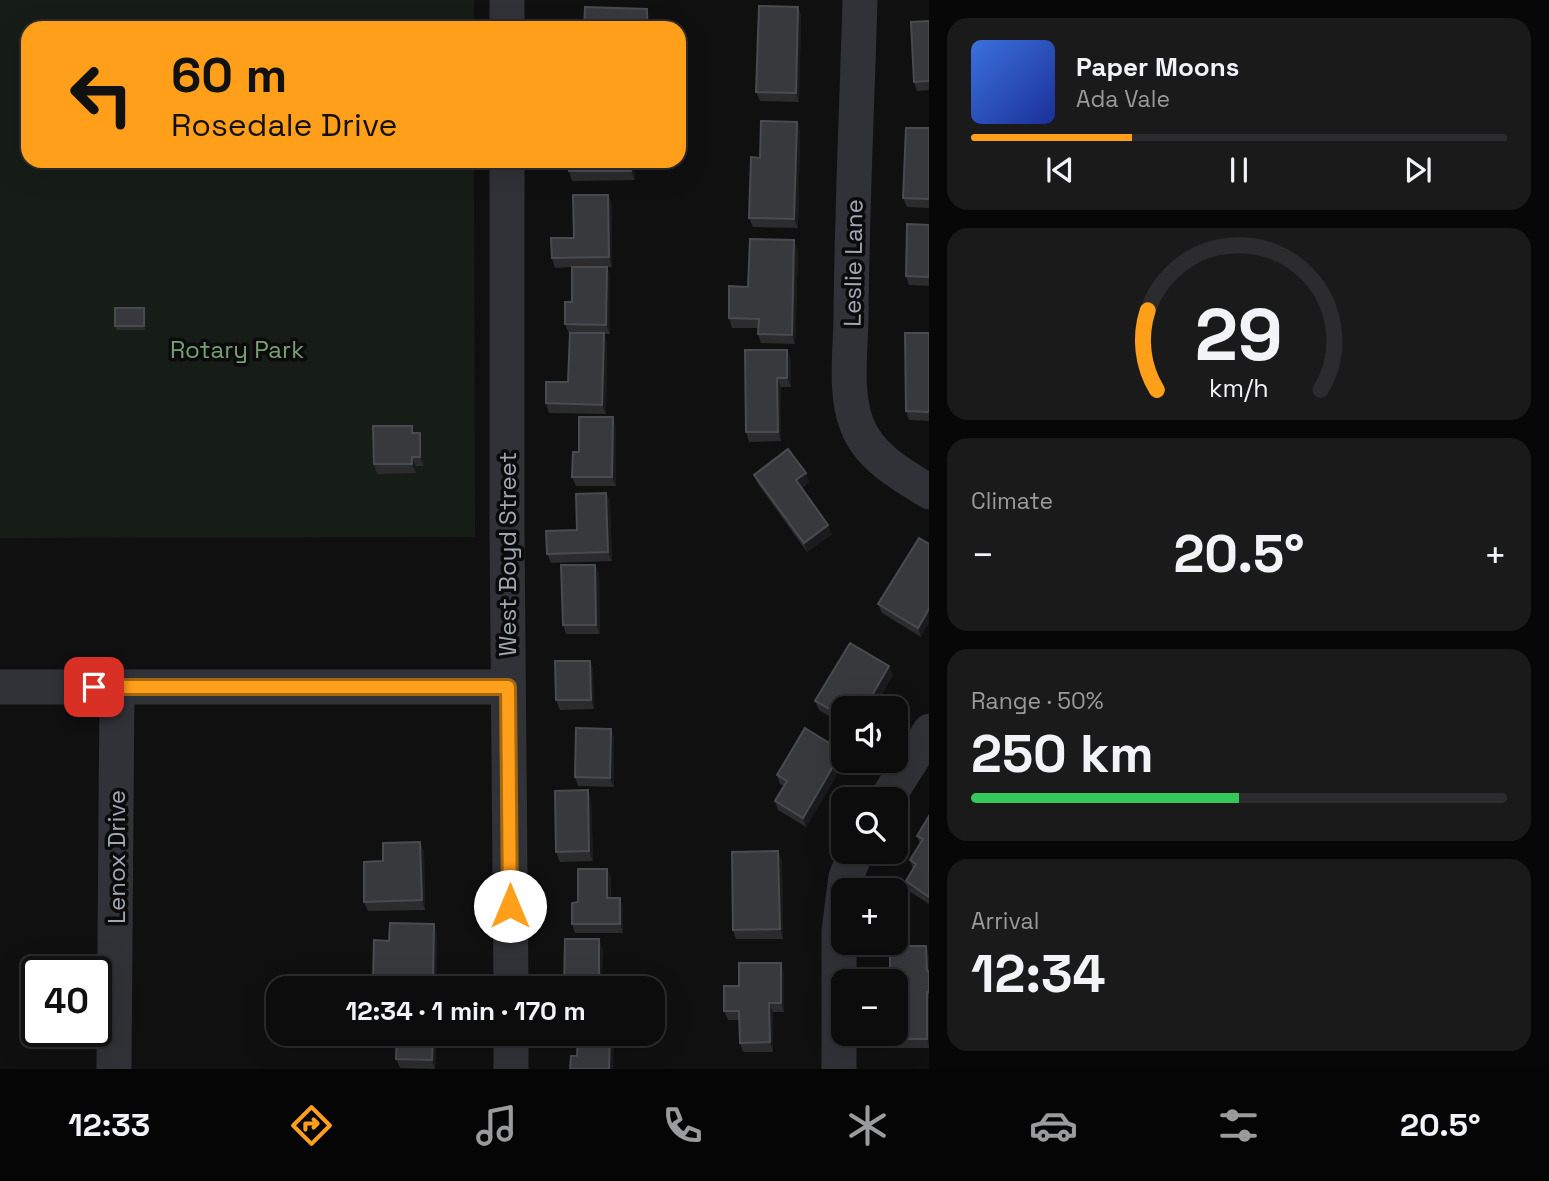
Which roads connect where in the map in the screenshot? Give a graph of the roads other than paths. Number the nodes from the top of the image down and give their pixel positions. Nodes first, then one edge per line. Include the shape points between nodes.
1 (507, 0) edge
2 (860, 0) edge
3 (507, 21) edge
4 (507, 168) edge
5 (929, 492) edge
6 (0, 687) edge
7 (117, 687) junction
8 (508, 687) junction
9 (929, 731) edge
10 (894, 787) edge
11 (851, 864) edge
12 (510, 976) edge
13 (511, 1046) edge
14 (114, 1069) edge
15 (511, 1069) edge
16 (839, 1069) edge

1 - 3 street
2 - 5 street, Leslie Lane via 853,410 863,439 877,455
4 - 8 street, West Boyd Street
6 - 7 street
7 - 8 street
7 - 14 street, Lenox Drive
8 - 12 street, West Boyd Street
9 - 10 street
11 - 16 street via 839,931
13 - 15 street

